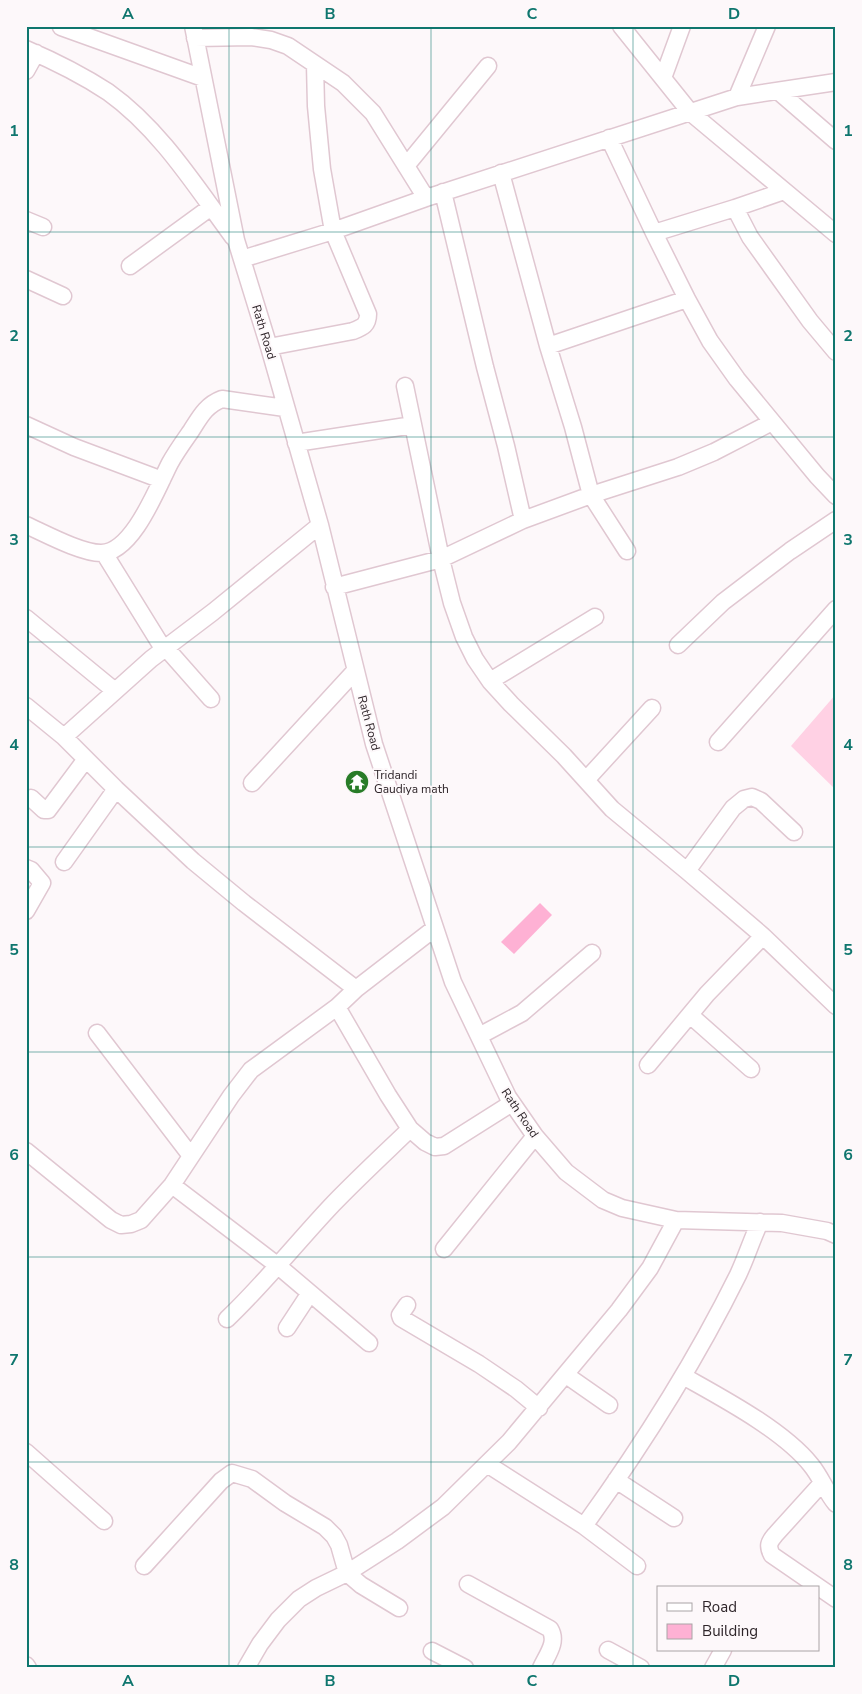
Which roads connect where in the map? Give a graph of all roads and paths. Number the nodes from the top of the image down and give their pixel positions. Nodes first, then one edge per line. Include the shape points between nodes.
1 (621, 26) edge
2 (682, 26) edge
3 (767, 26) edge
4 (61, 27) edge
5 (194, 32) edge
6 (31, 51) edge
7 (315, 64) junction
8 (488, 66) dead end
9 (26, 71) edge
10 (203, 78) junction
11 (663, 78) junction
12 (836, 82) edge
13 (778, 91) junction
14 (737, 97) junction
15 (690, 112) junction
16 (609, 138) junction
17 (836, 141) edge
18 (406, 166) junction
19 (501, 173) junction
20 (784, 191) junction
21 (443, 192) junction
22 (426, 198) junction
23 (211, 207) junction
24 (735, 208) junction
25 (26, 220) edge
26 (43, 228) dead end
27 (333, 231) junction
28 (654, 233) junction
29 (836, 234) edge
30 (236, 240) junction
31 (242, 259) junction
32 (130, 266) dead end
33 (26, 279) edge
34 (63, 296) dead end
35 (687, 299) junction
36 (548, 346) junction
37 (269, 347) junction
38 (836, 352) edge
39 (405, 386) dead end
40 (285, 408) junction
41 (772, 422) junction
42 (26, 425) edge
43 (413, 425) junction
44 (296, 443) junction
45 (162, 480) junction
46 (591, 495) junction
47 (836, 496) edge
48 (523, 520) junction
49 (836, 520) edge
50 (320, 525) junction
51 (26, 526) edge
52 (627, 551) dead end
53 (104, 553) junction
54 (441, 559) junction
55 (334, 586) junction
56 (836, 609) edge
57 (595, 617) dead end
58 (26, 618) edge
59 (678, 645) dead end
60 (165, 649) junction
61 (356, 671) junction
62 (490, 681) junction
63 (115, 691) junction
64 (211, 699) dead end
65 (26, 706) edge
66 (652, 708) dead end
67 (64, 737) junction
68 (718, 742) dead end
69 (86, 759) junction
70 (586, 780) junction
71 (252, 782) dead end
72 (116, 789) junction
73 (31, 798) dead end
74 (794, 832) dead end
75 (64, 862) dead end
76 (26, 868) edge
77 (687, 871) junction
78 (26, 911) edge
79 (435, 928) junction
80 (763, 936) junction
81 (592, 953) dead end
82 (356, 989) junction
83 (836, 1006) edge
84 (337, 1007) junction
85 (690, 1015) junction
86 (97, 1032) dead end
87 (479, 1036) junction
88 (648, 1065) dead end
89 (751, 1069) dead end
90 (512, 1104) junction
91 (410, 1129) junction
92 (535, 1136) junction
93 (26, 1151) edge
94 (191, 1156) junction
95 (172, 1184) junction
96 (676, 1220) junction
97 (760, 1222) junction
98 (836, 1235) edge
99 (444, 1249) dead end
100 (277, 1265) junction
101 (310, 1293) junction
102 (407, 1305) dead end
103 (227, 1319) dead end
104 (288, 1328) dead end
105 (369, 1343) dead end
106 (566, 1375) junction
107 (683, 1376) junction
108 (609, 1405) dead end
109 (539, 1408) junction
110 (26, 1452) edge
111 (487, 1464) junction
112 (616, 1480) junction
113 (822, 1483) junction
114 (836, 1504) edge
115 (674, 1518) dead end
116 (104, 1521) dead end
117 (584, 1526) junction
118 (144, 1566) dead end
119 (637, 1566) dead end
120 (348, 1573) junction
121 (468, 1584) dead end
122 (817, 1586) edge
123 (820, 1588) edge
124 (836, 1599) edge
125 (399, 1608) dead end
126 (608, 1650) dead end
127 (432, 1651) dead end
128 (722, 1652) edge
129 (246, 1668) edge
130 (465, 1668) edge
131 (541, 1668) edge
132 (640, 1668) edge
133 (713, 1668) edge

1 - 11 street
2 - 11 street
3 - 14 street
4 - 10 street
5 - 7 street via 271,40 288,46
5 - 10 street, Rath Road
6 - 9 street
6 - 23 street via 77,73 134,114 164,145
7 - 18 street via 343,83 373,113
7 - 27 street via 322,169
8 - 18 street
10 - 30 street, Rath Road
11 - 15 street
12 - 13 street
13 - 14 street
13 - 17 street
14 - 15 street
15 - 16 street
15 - 20 street
16 - 19 street
16 - 28 street
18 - 22 street
19 - 21 street
19 - 36 street
20 - 24 street
20 - 29 street
21 - 22 street
21 - 48 street
22 - 27 street
23 - 30 street
23 - 32 street
24 - 28 street
24 - 38 street via 750,237
25 - 26 street
27 - 31 street
27 - 37 street via 368,314 368,321 353,331
28 - 35 street
30 - 31 street, Rath Road
31 - 37 street, Rath Road
33 - 34 street
35 - 36 street
35 - 41 street via 710,341
36 - 46 street
37 - 40 street, Rath Road
39 - 43 street
40 - 44 street, Rath Road
40 - 45 street via 222,399 214,402 204,410
41 - 46 street via 678,467
41 - 47 street
42 - 45 street
43 - 44 street
43 - 54 street
44 - 50 street, Rath Road
45 - 53 street via 136,528 117,548
46 - 48 street
46 - 52 street
48 - 54 street
49 - 59 street via 723,602
50 - 55 street, Rath Road
50 - 60 street
51 - 53 street via 91,552
53 - 60 street
54 - 55 street
54 - 62 street via 464,637
55 - 61 street, Rath Road
56 - 68 street
57 - 62 street
58 - 63 street
60 - 63 street
60 - 64 street
61 - 71 street
61 - 79 street, Rath Road via 374,744
62 - 70 street
63 - 67 street
65 - 67 street
66 - 70 street
67 - 69 street
69 - 72 street
69 - 73 street via 48,810
70 - 77 street via 630,826
72 - 75 street
72 - 82 street via 222,885
74 - 77 street via 761,801 744,798 733,808
76 - 78 street via 42,883
77 - 80 street
79 - 82 street
79 - 87 street, Rath Road via 453,982
80 - 83 street
80 - 85 street
81 - 87 street via 522,1012
82 - 84 street
84 - 91 street
84 - 94 street via 251,1070
85 - 88 street
85 - 89 street
86 - 94 street
87 - 90 street, Rath Road
90 - 91 street via 444,1146 435,1147
90 - 92 street, Rath Road
91 - 100 street via 334,1203
92 - 96 street, Rath Road via 566,1172 603,1200 622,1208
92 - 99 street
93 - 95 street via 121,1225 141,1220
94 - 95 street
95 - 100 street
96 - 97 street, Rath Road
96 - 106 street via 650,1268
97 - 98 street, Rath Road via 782,1223
97 - 107 street via 738,1274
100 - 101 street
100 - 103 street via 261,1286
101 - 104 street
101 - 105 street
102 - 109 street via 401,1318 479,1364
106 - 108 street
106 - 109 street
107 - 112 street
107 - 113 street via 785,1440 811,1465
109 - 111 street
110 - 116 street
111 - 117 street
111 - 120 street via 443,1507
112 - 115 street
112 - 117 street
113 - 114 street
113 - 122 street via 769,1542 772,1555
117 - 119 street
118 - 120 street via 232,1473 252,1479 325,1527 339,1545
120 - 125 street via 361,1585
120 - 129 street via 299,1599 278,1620
121 - 131 street via 550,1628 554,1635 553,1643
123 - 124 street
126 - 132 street
127 - 130 street
128 - 133 street

